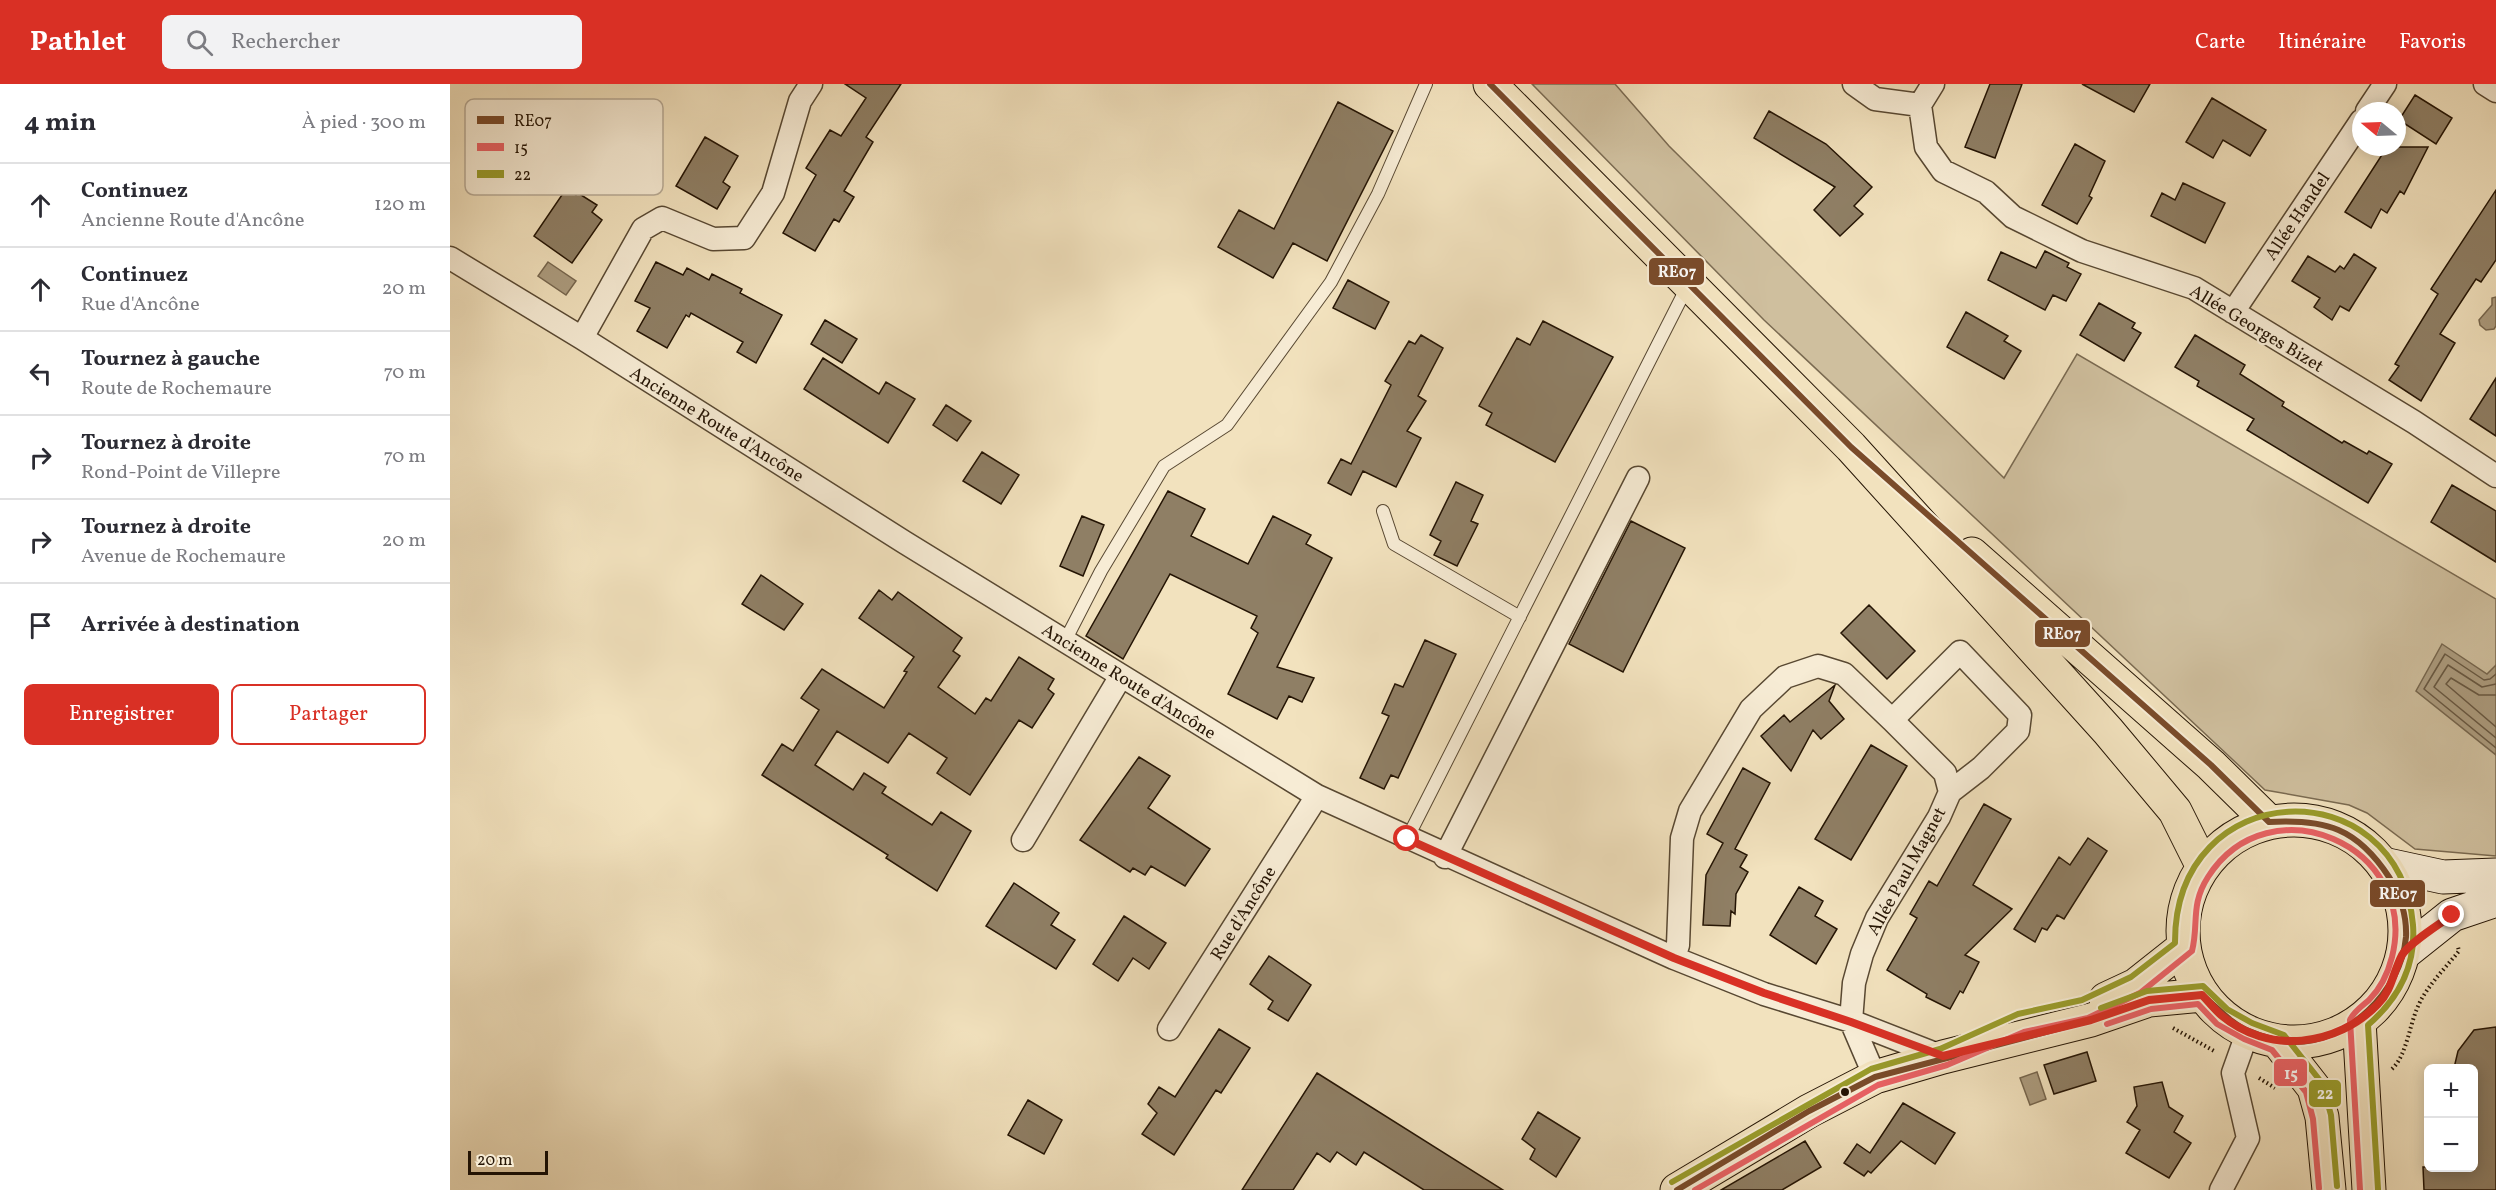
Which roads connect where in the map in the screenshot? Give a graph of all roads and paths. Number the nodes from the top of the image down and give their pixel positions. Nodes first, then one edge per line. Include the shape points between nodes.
1 (811, 84) edge
2 (1426, 84) edge
3 (1490, 84) edge
4 (1854, 84) edge
5 (1933, 84) edge
6 (2385, 84) edge
7 (2485, 84) edge
8 (2496, 91) edge
9 (2373, 102) edge
10 (1920, 105) junction
11 (2352, 134) edge
12 (450, 258) edge
13 (1689, 284) junction
14 (2233, 312) junction
15 (582, 338) junction
16 (1851, 447) junction
17 (2496, 476) edge
18 (1638, 478) dead end
19 (1383, 511) dead end
20 (1520, 617) junction
21 (1065, 641) junction
22 (1121, 676) junction
23 (1892, 720) junction
24 (1950, 792) junction
25 (1317, 796) junction
26 (2269, 822) junction
27 (1407, 839) junction
28 (1023, 840) dead end
29 (1445, 856) junction
30 (2383, 864) junction
31 (2203, 867) junction
32 (2496, 875) edge
33 (2496, 900) edge
34 (2452, 915) junction
35 (2184, 947) junction
36 (2403, 954) junction
37 (1674, 958) junction
38 (2202, 995) junction
39 (2359, 1021) junction
40 (1851, 1022) junction
41 (1169, 1029) dead end
42 (2247, 1031) junction
43 (2278, 1042) junction
44 (1943, 1056) junction
45 (2385, 1070) dead end
46 (1875, 1077) junction
47 (1677, 1190) edge
48 (2220, 1190) edge
49 (2329, 1190) edge
50 (2369, 1190) edge

1 - 15 street via 800,101 772,193 744,238 713,239 662,218 644,229
2 - 21 lane via 1378,194 1331,282 1227,425 1164,466 1101,571
3 - 13 main road
4 - 10 street via 1875,99
5 - 10 street
6 - 9 street
7 - 8 street
10 - 14 street, Allée Georges Bizet via 1926,147 1943,171 1986,192 2013,217 2082,251 2194,288
11 - 14 street, Allée Handel
12 - 15 street, Ancienne Route d'Ancône
13 - 16 main road
13 - 20 lane
14 - 17 street, Allée Georges Bizet
15 - 21 street, Ancienne Route d'Ancône
16 - 26 main road via 2211,765
16 - 31 main road via 2153,785 2175,812
18 - 29 street
19 - 20 lane via 1394,544
20 - 27 lane
21 - 22 street, Ancienne Route d'Ancône
22 - 25 street, Ancienne Route d'Ancône
22 - 28 street
23 - 24 street, Allée Paul Magnet via 1945,773
23 - 24 street, Allée Paul Magnet via 1960,652 2020,715 2018,731 1982,768
23 - 37 street, Allée Paul Magnet via 1844,674 1818,666 1785,677 1751,709 1690,811 1682,838 1678,945
24 - 40 street, Allée Paul Magnet via 1939,818 1877,918 1854,983
25 - 27 street, Ancienne Route d'Ancône
25 - 41 street, Rue d'Ancône
26 - 30 main road via 2301,820 2332,826 2361,841
26 - 31 main road via 2221,847
27 - 29 street, Ancienne Route d'Ancône
29 - 37 street, Ancienne Route d'Ancône
30 - 32 street via 2444,877
30 - 36 main road via 2398,892 2405,922
31 - 35 main road via 2190,892
33 - 34 street
34 - 36 street
34 - 45 path via 2459,951 2422,998 2409,1027 2403,1057 2393,1069
35 - 38 main road via 2190,972
35 - 44 main road via 2136,985 2085,1009 2021,1023
36 - 39 main road via 2380,1003
37 - 40 street, Ancienne Route d'Ancône
38 - 42 main road via 2221,1016
38 - 44 main road via 2149,1000 2091,1020
39 - 43 main road via 2334,1035 2307,1042
39 - 50 main road
40 - 44 street
40 - 46 street
42 - 43 main road
42 - 48 street via 2233,1073 2248,1138
43 - 49 main road via 2314,1088 2322,1117
44 - 46 main road
46 - 47 main road via 1809,1111

